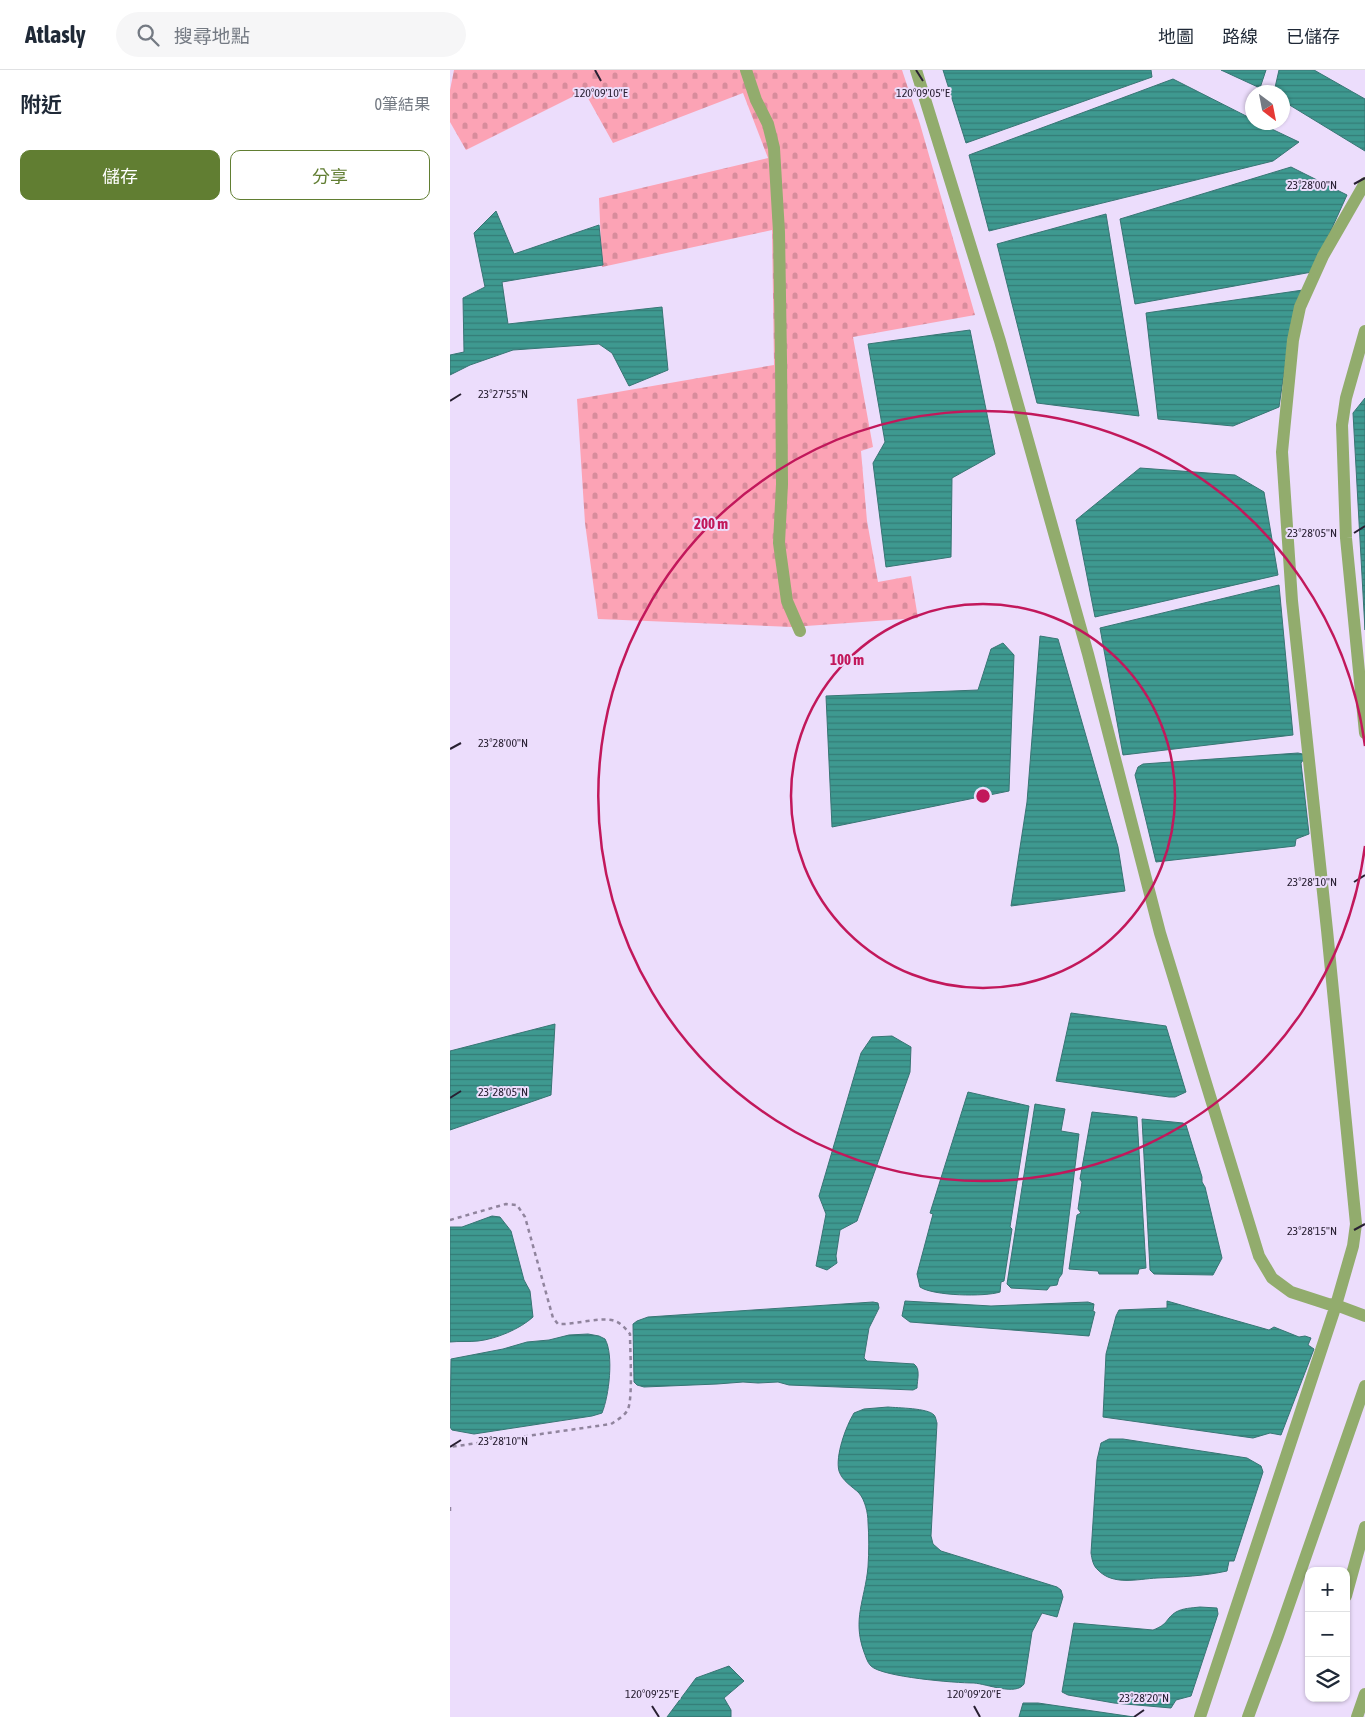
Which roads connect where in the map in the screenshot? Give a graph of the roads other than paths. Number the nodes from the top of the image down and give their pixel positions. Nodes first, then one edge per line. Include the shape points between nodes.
1 (746, 70) edge
2 (916, 70) edge
3 (1365, 183) edge
4 (1365, 330) edge
5 (800, 631) dead end
6 (1365, 733) edge
7 (1336, 1305) junction
8 (1365, 1316) edge
9 (1365, 1386) edge
10 (1365, 1527) edge
11 (1350, 1581) edge
12 (1365, 1694) edge
13 (1200, 1717) edge
14 (1248, 1717) edge
15 (1357, 1717) edge

1 - 5 street via 774,148 779,232 781,388 779,542 787,601
2 - 7 street via 1005,360 1088,654 1160,933 1259,1256 1272,1278 1292,1292
3 - 7 street via 1323,256 1300,307 1293,340 1282,452 1292,601 1356,1224 1354,1246
4 - 6 street via 1342,425 1346,538
7 - 8 street
7 - 13 street
9 - 14 street
10 - 11 street
12 - 15 street

